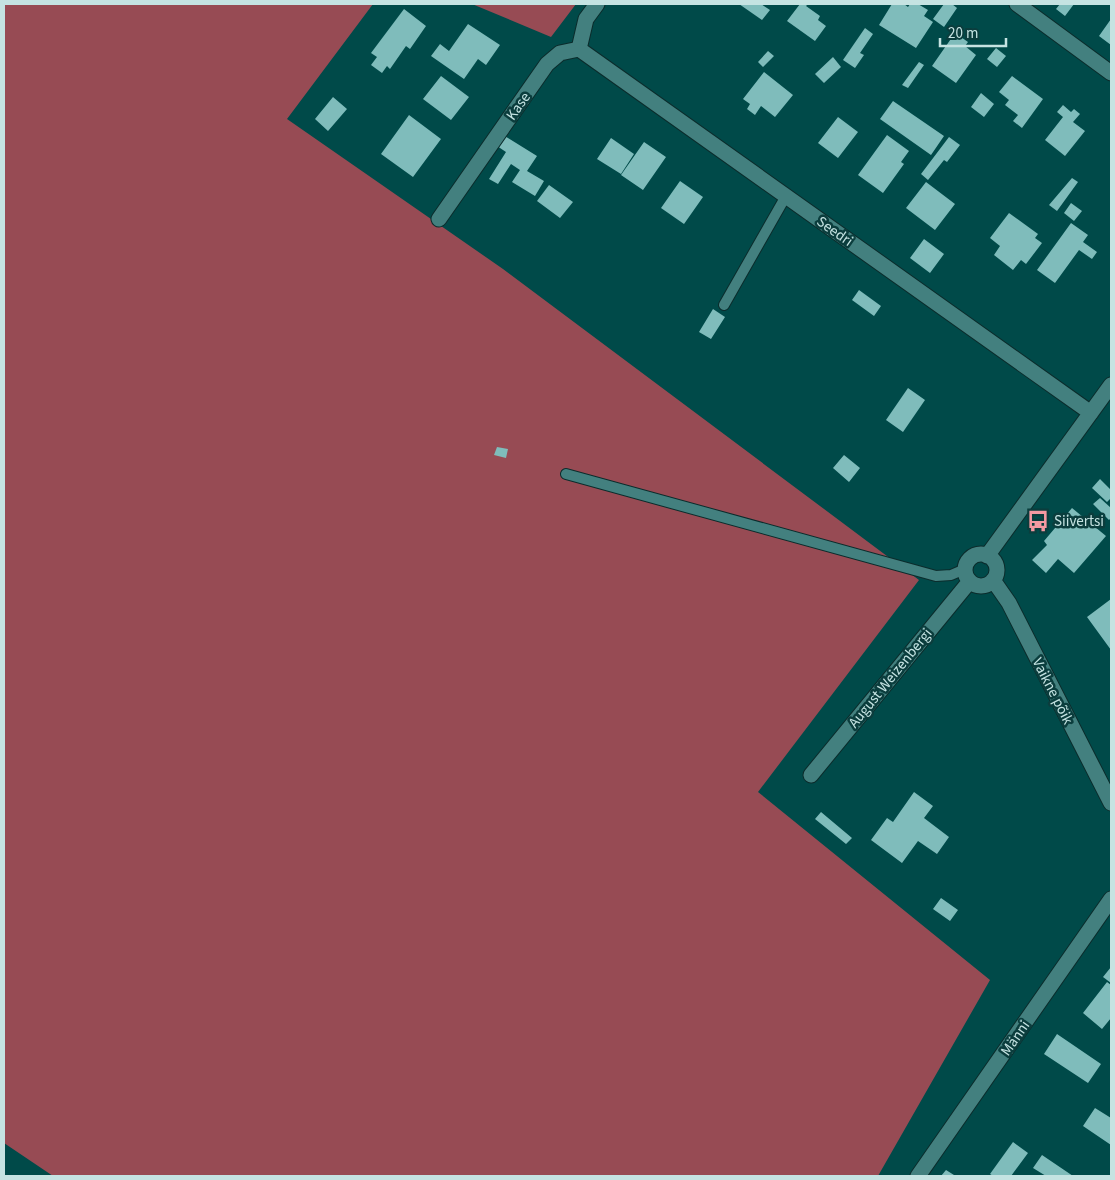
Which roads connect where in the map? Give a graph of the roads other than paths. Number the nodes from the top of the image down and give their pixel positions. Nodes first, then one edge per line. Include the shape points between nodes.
1 (597, 4) edge
2 (1017, 4) edge
3 (580, 49) junction
4 (1111, 73) edge
5 (786, 196) junction
6 (439, 219) dead end
7 (724, 305) dead end
8 (1111, 385) edge
9 (1091, 413) junction
10 (566, 474) dead end
11 (987, 556) junction
12 (968, 575) junction
13 (993, 580) junction
14 (811, 775) dead end
15 (1111, 803) edge
16 (1111, 899) edge
17 (918, 1176) edge

1 - 3 street via 586,20
2 - 4 street
3 - 5 street, Seedri
3 - 6 street, Kase via 560,53 547,64
5 - 7 lane
5 - 9 street, Seedri
8 - 9 street
9 - 11 street
10 - 12 lane via 936,576
11 - 12 street, August Weizenbergi via 975,555 968,561
11 - 13 street via 996,566
12 - 13 street via 974,584 984,585
12 - 14 street, August Weizenbergi
13 - 15 street, Vaikne põik via 1009,603
16 - 17 street, Männi

